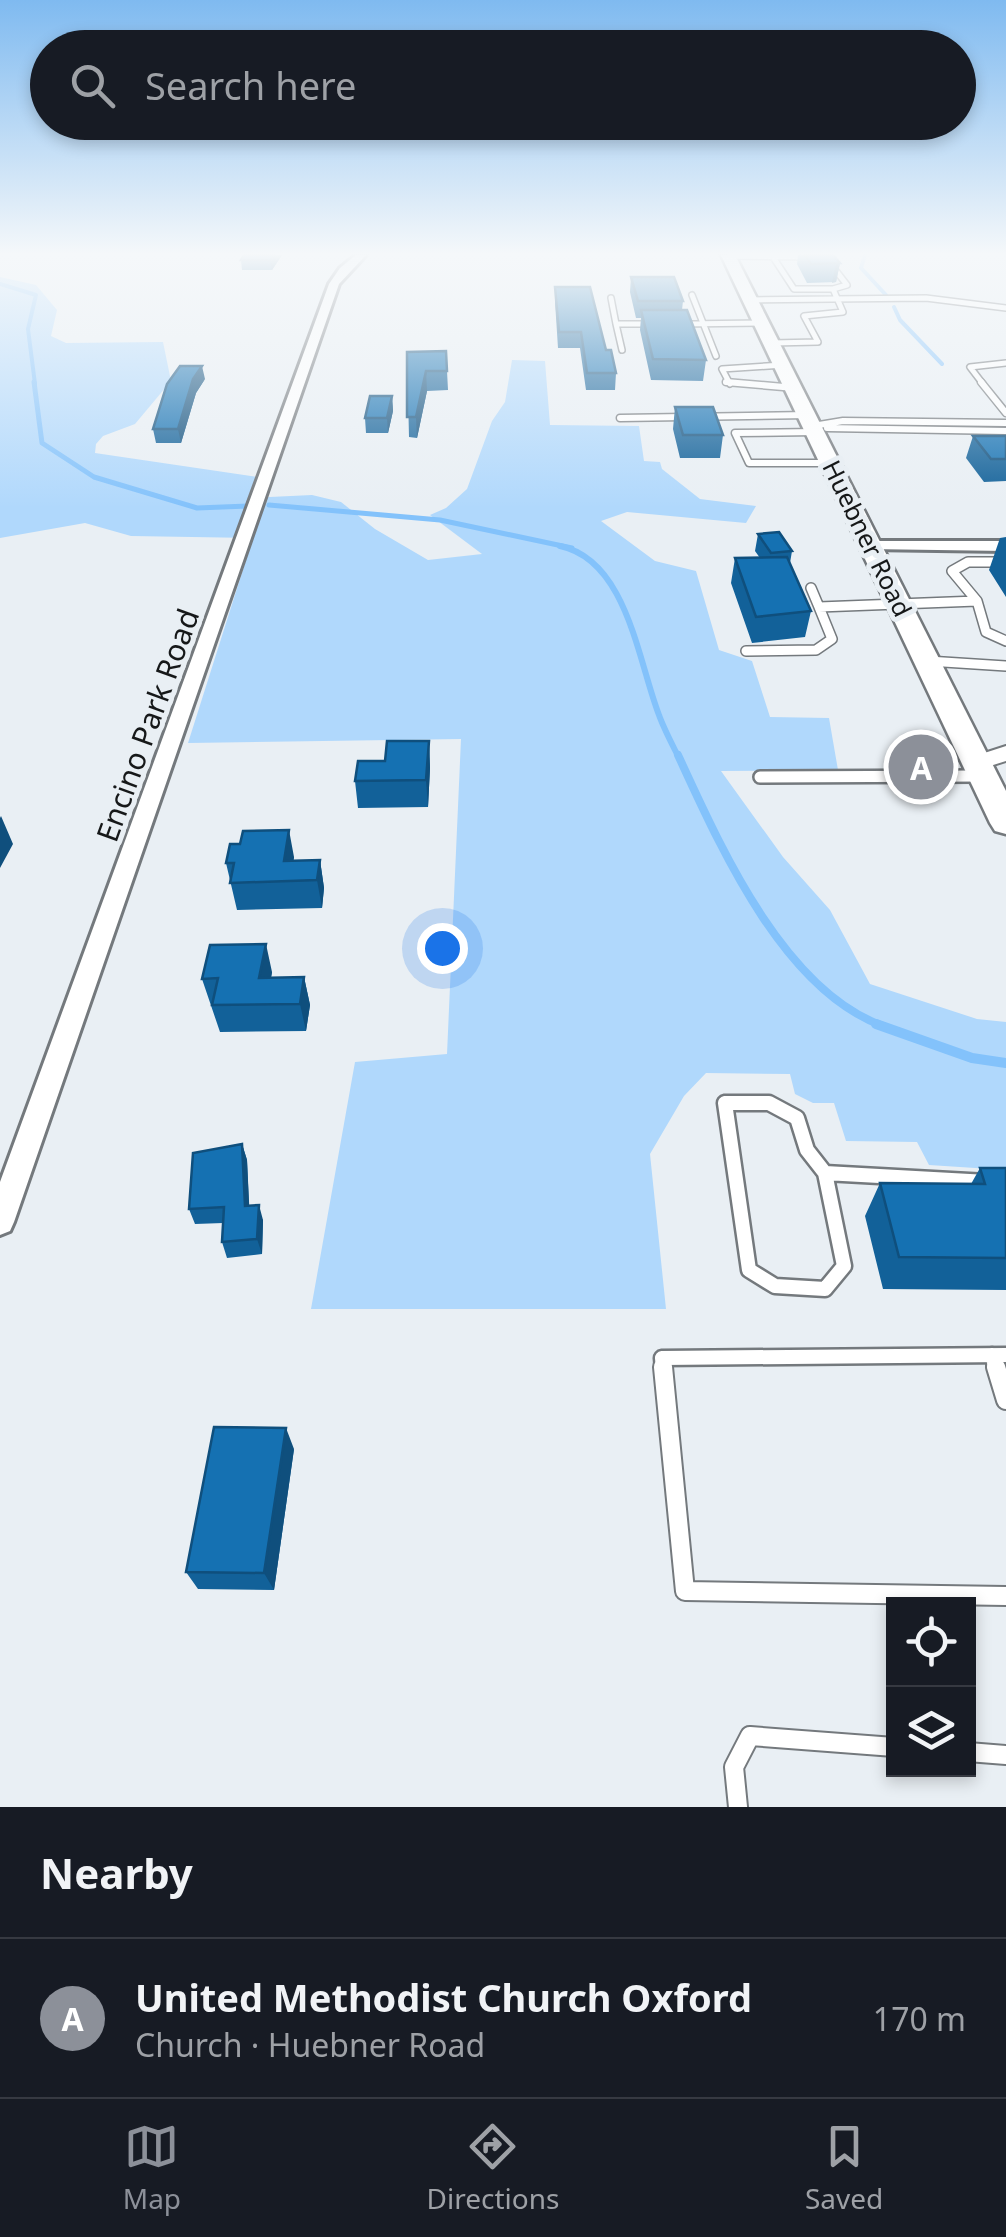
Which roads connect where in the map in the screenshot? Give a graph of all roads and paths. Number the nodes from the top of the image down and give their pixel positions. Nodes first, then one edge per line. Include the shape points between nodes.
1 (314, 339) edge
2 (620, 339) edge
3 (710, 339) edge
4 (770, 339) edge
5 (817, 339) edge
6 (772, 343) junction
7 (622, 350) dead end
8 (716, 356) dead end
9 (1006, 363) edge
10 (783, 365) junction
11 (794, 388) junction
12 (1006, 413) edge
13 (620, 418) dead end
14 (1006, 423) edge
15 (812, 424) junction
16 (1006, 431) edge
17 (832, 463) junction
18 (873, 546) junction
19 (1006, 546) edge
20 (1006, 562) edge
21 (811, 588) dead end
22 (977, 602) junction
23 (900, 604) junction
24 (819, 606) junction
25 (1006, 641) edge
26 (746, 651) dead end
27 (928, 661) junction
28 (1006, 666) edge
29 (993, 765) edge
30 (760, 777) dead end
31 (1006, 823) edge
32 (825, 1173) junction
33 (1006, 1183) edge
34 (0, 1222) edge
35 (999, 1355) edge
36 (1006, 1400) edge
37 (1006, 1596) edge
38 (886, 1746) edge
39 (976, 1753) edge
40 (1006, 1755) edge
41 (738, 1807) edge

1 - 34 street, Encino Park Road
2 - 7 lane
3 - 8 lane
4 - 6 main road, Huebner Road
5 - 6 lane
6 - 10 main road, Huebner Road
9 - 12 lane via 970,367
10 - 11 main road, Huebner Road
10 - 11 lane via 722,369 726,384
11 - 15 main road, Huebner Road
13 - 15 lane
14 - 15 lane
15 - 16 lane
15 - 17 main road, Huebner Road
15 - 17 lane via 735,433 749,462
17 - 18 main road, Huebner Road
18 - 19 street
18 - 23 main road, Huebner Road
20 - 22 lane via 955,566 958,581
21 - 24 lane
22 - 23 lane
22 - 25 lane via 986,632
23 - 24 lane
23 - 27 main road, Huebner Road
24 - 26 lane via 832,639 816,650
27 - 28 lane
27 - 29 main road, Huebner Road
29 - 30 lane
29 - 31 main road, Huebner Road
32 - 32 lane via 807,1150 796,1118 769,1104 725,1104 750,1270 775,1286 826,1289 844,1266
32 - 33 lane
35 - 36 lane
35 - 37 lane via 662,1358 685,1591
38 - 41 lane via 750,1736 734,1767
39 - 40 lane

